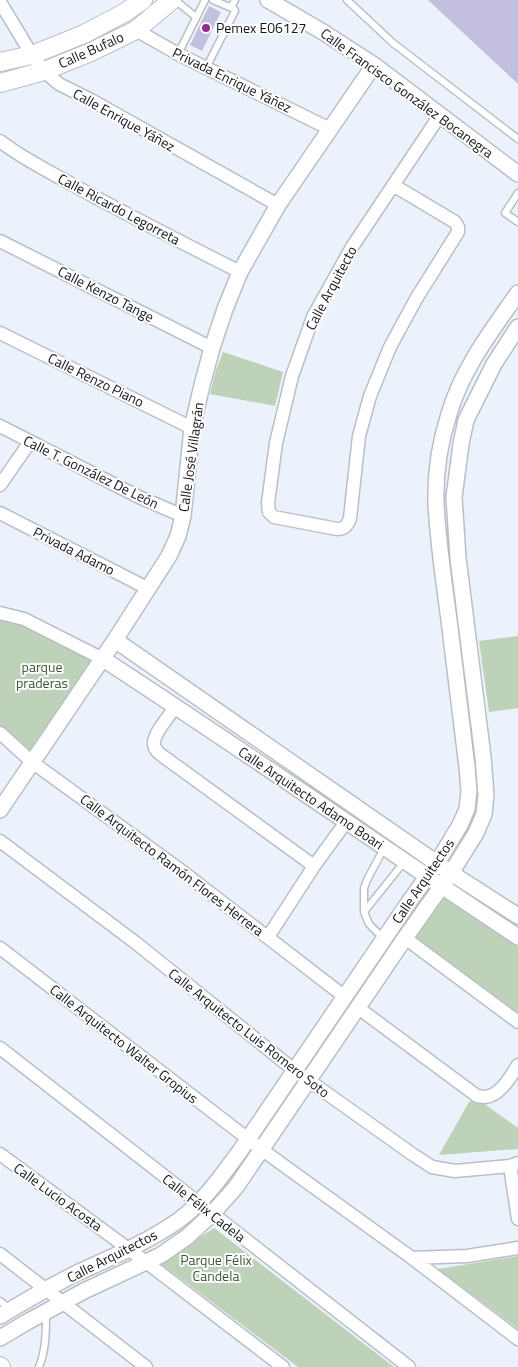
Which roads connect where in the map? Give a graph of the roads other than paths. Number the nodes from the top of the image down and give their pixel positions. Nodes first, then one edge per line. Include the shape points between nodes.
1 (142, 0) edge
2 (174, 0) edge
3 (205, 0) edge
4 (214, 0) edge
5 (235, 0) edge
6 (268, 0) edge
7 (347, 0) edge
8 (0, 2) edge
9 (231, 7) junction
10 (196, 17) junction
11 (136, 30) junction
12 (178, 54) junction
13 (32, 55) junction
14 (0, 62) edge
15 (374, 66) junction
16 (206, 68) junction
17 (44, 71) junction
18 (0, 83) edge
19 (440, 115) junction
20 (330, 129) junction
21 (518, 139) edge
22 (0, 141) edge
23 (518, 174) edge
24 (393, 186) junction
25 (518, 193) edge
26 (278, 205) junction
27 (518, 222) edge
28 (0, 241) edge
29 (240, 272) junction
30 (518, 293) edge
31 (518, 326) edge
32 (0, 334) edge
33 (212, 348) junction
34 (449, 412) junction
35 (466, 420) junction
36 (0, 426) edge
37 (192, 428) junction
38 (30, 442) junction
39 (0, 485) edge
40 (0, 513) edge
41 (183, 516) junction
42 (149, 589) junction
43 (0, 613) edge
44 (115, 640) junction
45 (103, 659) junction
46 (474, 683) junction
47 (457, 685) junction
48 (176, 706) junction
49 (0, 734) edge
50 (32, 762) junction
51 (0, 810) edge
52 (346, 822) junction
53 (0, 841) edge
54 (384, 848) junction
55 (404, 862) junction
56 (437, 863) junction
57 (314, 866) junction
58 (451, 873) junction
59 (427, 877) junction
60 (441, 886) junction
61 (364, 912) junction
62 (518, 916) edge
63 (268, 937) junction
64 (518, 937) edge
65 (405, 938) junction
66 (384, 939) junction
67 (0, 948) edge
68 (344, 997) junction
69 (357, 1007) junction
70 (518, 1022) edge
71 (0, 1048) edge
72 (518, 1065) edge
73 (294, 1070) junction
74 (308, 1081) junction
75 (248, 1139) junction
76 (261, 1149) junction
77 (0, 1154) edge
78 (514, 1164) edge
79 (198, 1203) junction
80 (212, 1214) junction
81 (518, 1219) edge
82 (518, 1248) edge
83 (130, 1250) junction
84 (0, 1254) edge
85 (412, 1258) junction
86 (146, 1262) junction
87 (47, 1290) junction
88 (62, 1303) junction
89 (4, 1309) edge
90 (46, 1313) junction
91 (0, 1338) edge
92 (518, 1339) edge
93 (39, 1367) edge
94 (146, 1367) edge
95 (283, 1367) edge
96 (409, 1367) edge

1 - 13 main road, Calle Bufalo via 84,34
2 - 10 lane
2 - 11 main road, Calle Bufalo
3 - 10 lane
4 - 9 lane
5 - 9 lane
6 - 15 street, Calle Francisco González Bocanegra
7 - 21 lane via 393,43
8 - 13 street, Calle Enrique Yáñez
9 - 16 lane via 235,14
10 - 12 lane
11 - 12 street, Privada Enrique Yáñez
11 - 17 main road, Calle Bufalo
12 - 16 street, Privada Enrique Yáñez
13 - 14 main road, Calle Bufalo
13 - 17 street, Calle Enrique Yáñez
15 - 19 street, Calle Francisco González Bocanegra
15 - 20 street, Calle José Villagrán
16 - 20 street, Privada Enrique Yáñez
17 - 18 main road, Calle Bufalo
17 - 26 street, Calle Enrique Yáñez via 59,84
19 - 23 street, Calle Francisco González Bocanegra
19 - 24 street, Calle Arquitecto
20 - 26 street, Calle José Villagrán
22 - 29 street, Calle Ricardo Legorreta via 31,162 131,217
24 - 24 street, Calle Arquitecto via 456,222 458,232 390,347 370,396 359,436 350,518 345,527 336,529 274,517 269,512 268,503 276,443 292,376 313,317 352,248
25 - 27 lane via 505,213
26 - 29 street, Calle José Villagrán
28 - 33 street, Calle Kenzo Tange
29 - 33 street, Calle José Villagrán
30 - 34 street, Calle Arquitectos via 475,357
31 - 35 street, Calle Arquitectos via 494,364
32 - 37 street, Calle Renzo Piano
33 - 37 street, Calle José Villagrán
34 - 35 street
34 - 47 street, Calle Arquitectos via 438,466 436,502
35 - 46 street, Calle Arquitectos via 454,497 458,558
36 - 38 street, Calle T. González De León
37 - 41 street, Calle José Villagrán
38 - 39 street
38 - 41 street, Calle T. González De León
40 - 42 street, Privada Adamo
41 - 42 street, Calle José Villagrán via 169,556
42 - 44 street, Calle José Villagrán
43 - 45 street via 24,618
44 - 45 street, Calle José Villagrán
44 - 56 street, Calle Arquitecto Adamo Boari
45 - 48 street, Calle Arquitecto Adamo Boari
45 - 50 street, Calle José Villagrán
46 - 47 street
46 - 58 street, Calle Arquitectos via 486,796 484,814
47 - 56 street, Calle Arquitectos via 469,791 467,809
48 - 52 street, Calle Arquitecto Adamo Boari
48 - 57 street via 154,740 156,750
49 - 50 street, Calle Arquitecto Ramón Flores Herrera
50 - 51 street, Calle José Villagrán
50 - 63 street, Calle Arquitecto Ramón Flores Herrera
52 - 54 street, Calle Arquitecto Adamo Boari
52 - 57 street
53 - 73 street, Calle Arquitecto Luis Romero Soto via 136,943
54 - 55 street, Calle Arquitecto Adamo Boari
54 - 61 lane via 364,888
55 - 59 street, Calle Arquitecto Adamo Boari
55 - 61 lane
56 - 58 street, Calle Arquitecto Adamo Boari
56 - 59 street, Calle Arquitectos
57 - 63 street
58 - 60 street, Calle Arquitectos
58 - 62 street, Calle Arquitecto Adamo Boari
59 - 60 street, Calle Arquitecto Adamo Boari
59 - 66 street, Calle Arquitectos
60 - 64 street, Calle Arquitecto Adamo Boari
60 - 65 street, Calle Arquitectos
61 - 66 lane via 369,924
63 - 68 street, Calle Arquitecto Ramón Flores Herrera
65 - 69 street, Calle Arquitectos
65 - 70 street
66 - 68 street, Calle Arquitectos
67 - 75 street, Calle Arquitecto Walter Gropius
68 - 73 street, Calle Arquitectos
69 - 72 street via 477,1096 491,1096 498,1092
69 - 74 street, Calle Arquitectos
71 - 79 street, Calle Félix Cadela
73 - 74 street, Calle Arquitecto Luis Romero Soto
73 - 75 street, Calle Arquitectos
74 - 76 street, Calle Arquitectos
74 - 78 street, Calle Arquitecto Luis Romero Soto via 432,1167 456,1171
75 - 76 street, Calle Arquitecto Walter Gropius
75 - 79 street, Calle Arquitectos
76 - 80 street, Calle Arquitectos
76 - 85 street
77 - 83 street, Calle Lucio Acosta
78 - 81 street
79 - 80 street, Calle Félix Cadela
79 - 83 street, Calle Arquitectos via 180,1219
80 - 86 street, Calle Arquitectos via 187,1237
80 - 96 street, Calle Félix Cadela
82 - 85 street via 466,1256
83 - 86 street, Calle Lucio Acosta
83 - 87 street, Calle Arquitectos
84 - 87 street
85 - 92 street
86 - 88 street, Calle Arquitectos
86 - 95 street, Calle Lucio Acosta
87 - 88 street
87 - 89 street, Calle Arquitectos
88 - 90 street, Calle Arquitectos
88 - 94 street
90 - 91 street, Calle Arquitectos
90 - 93 lane via 46,1334

